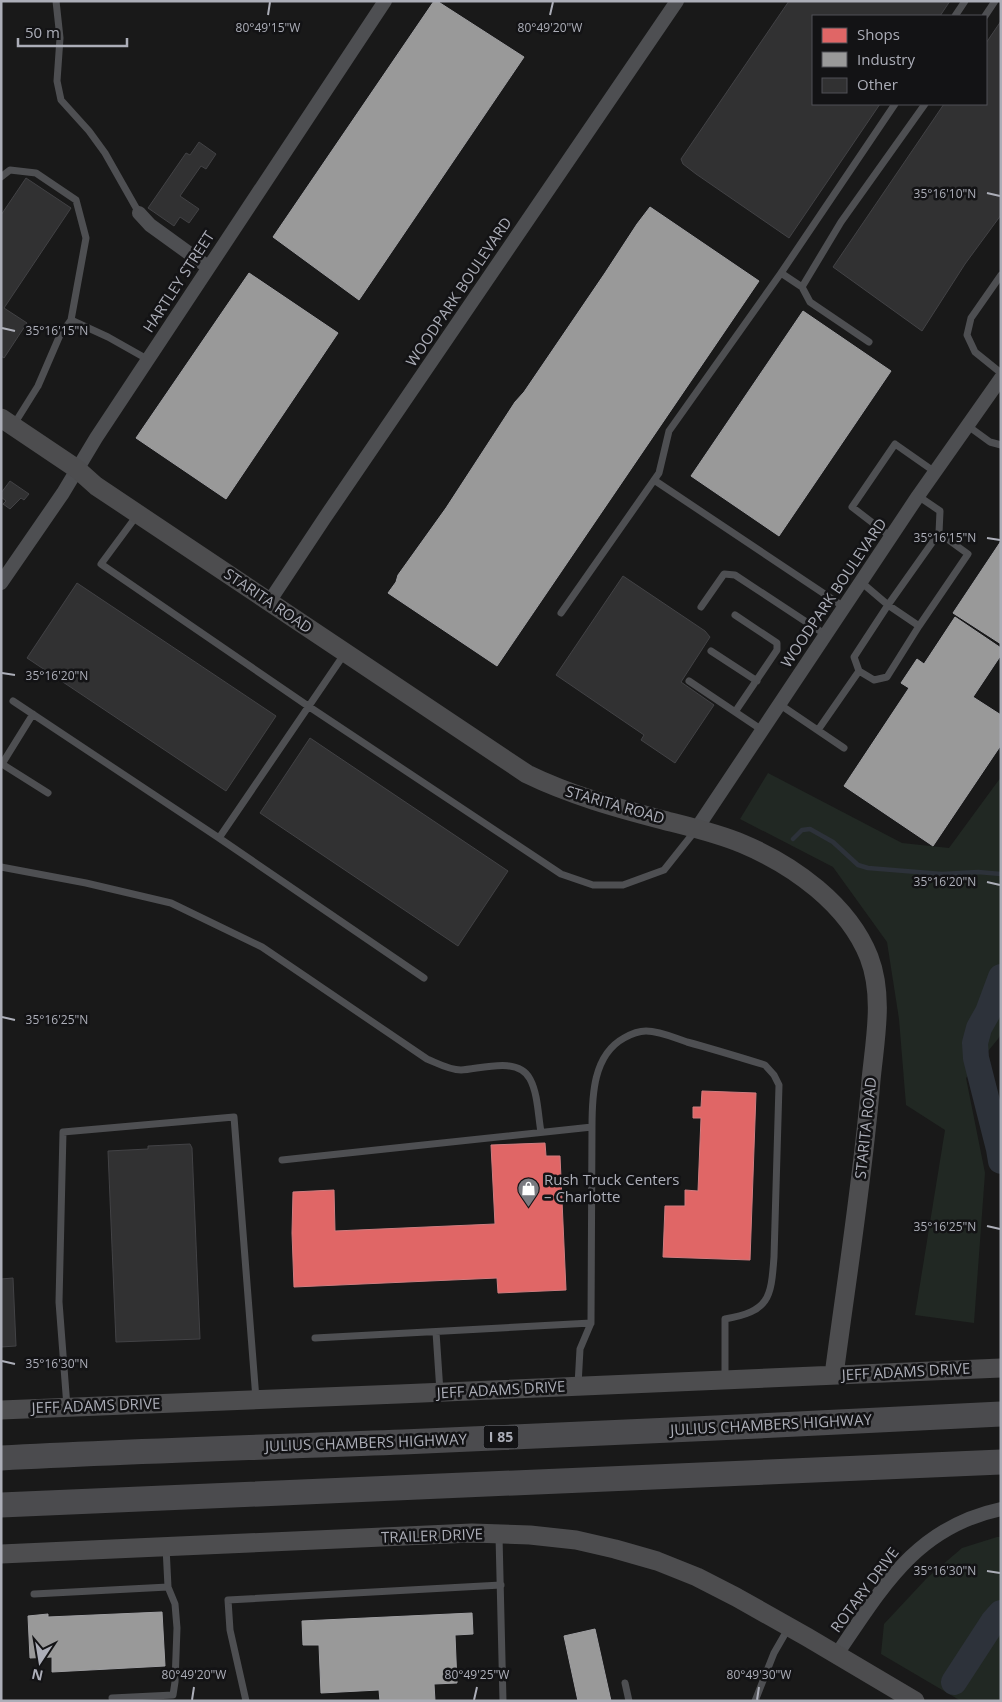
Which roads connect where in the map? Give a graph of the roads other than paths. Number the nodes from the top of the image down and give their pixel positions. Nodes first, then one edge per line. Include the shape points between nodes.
1 (56, 1) edge
2 (385, 1) edge
3 (677, 1) edge
4 (965, 1) edge
5 (995, 1) edge
6 (955, 15) edge
7 (986, 15) edge
8 (894, 105) edge
9 (924, 105) edge
10 (1, 177) edge
11 (139, 213) joint
12 (208, 267) junction
13 (781, 272) junction
14 (1001, 275) edge
15 (802, 287) junction
16 (71, 320) junction
17 (869, 342) dead end
18 (147, 359) junction
19 (1001, 373) edge
20 (1001, 378) edge
21 (7, 422) edge
22 (968, 426) junction
23 (1001, 446) edge
24 (77, 469) junction
25 (935, 472) junction
26 (654, 480) junction
27 (918, 496) junction
28 (138, 514) junction
29 (939, 533) junction
30 (891, 537) junction
31 (861, 582) junction
32 (1, 583) edge
33 (269, 602) junction
34 (888, 605) junction
35 (701, 607) dead end
36 (844, 607) junction
37 (561, 613) dead end
38 (735, 615) dead end
39 (919, 626) junction
40 (826, 635) junction
41 (711, 651) dead end
42 (345, 653) junction
43 (859, 671) junction
44 (689, 681) dead end
45 (756, 681) junction
46 (13, 701) dead end
47 (780, 704) junction
48 (308, 706) junction
49 (736, 712) junction
50 (33, 714) junction
51 (762, 730) junction
52 (818, 730) junction
53 (844, 748) dead end
54 (48, 793) dead end
55 (696, 828) junction
56 (219, 838) junction
57 (1, 866) edge
58 (424, 978) dead end
59 (592, 1127) junction
60 (541, 1132) junction
61 (282, 1160) dead end
62 (591, 1323) junction
63 (436, 1332) junction
64 (315, 1338) dead end
65 (1001, 1368) edge
66 (834, 1375) junction
67 (725, 1380) junction
68 (578, 1386) junction
69 (440, 1392) junction
70 (256, 1400) junction
71 (67, 1407) junction
72 (1, 1410) edge
73 (1001, 1414) edge
74 (1, 1458) edge
75 (1001, 1462) edge
76 (1, 1505) edge
77 (1001, 1509) edge
78 (499, 1534) junction
79 (166, 1547) junction
80 (1, 1554) edge
81 (501, 1585) junction
82 (168, 1587) junction
83 (34, 1594) dead end
84 (790, 1627) junction
85 (838, 1654) junction
86 (625, 1683) dead end
87 (112, 1698) dead end
88 (173, 1698) edge
89 (246, 1701) edge
90 (503, 1701) edge
91 (629, 1701) edge
92 (755, 1701) edge
93 (915, 1701) edge

1 - 11 lane via 60,38 57,81 61,100 105,153
2 - 12 street, HARTLEY STREET
3 - 33 street, WOODPARK BOULEVARD
4 - 6 lane
5 - 7 lane
8 - 13 lane
9 - 15 lane via 841,222
10 - 16 lane via 10,170 36,173 76,200 86,238
11 - 12 street via 150,225
12 - 18 street, HARTLEY STREET
13 - 15 lane
13 - 26 lane via 670,432 659,473
14 - 19 lane via 971,318 967,335 975,352
15 - 17 lane via 810,302
16 - 18 lane
16 - 21 lane via 60,335 38,386
18 - 24 street, HARTLEY STREET
20 - 22 street, WOODPARK BOULEVARD
21 - 24 street, STARITA ROAD
22 - 23 lane
22 - 25 street, WOODPARK BOULEVARD
24 - 28 street, STARITA ROAD
24 - 32 street, HARTLEY STREET
25 - 27 street, WOODPARK BOULEVARD
25 - 30 lane via 894,444 852,507
26 - 36 lane
26 - 37 lane
27 - 29 lane via 940,512
27 - 30 street, WOODPARK BOULEVARD
28 - 33 street, STARITA ROAD
28 - 48 lane via 101,564
29 - 34 lane
29 - 39 lane via 968,554
30 - 31 street, WOODPARK BOULEVARD
31 - 34 lane
31 - 36 street, WOODPARK BOULEVARD
33 - 42 street, STARITA ROAD
34 - 39 lane
34 - 43 lane via 854,657
35 - 40 lane via 724,574 735,575
36 - 40 street, WOODPARK BOULEVARD
38 - 45 lane via 777,643 777,650
39 - 43 lane via 887,677 874,680
40 - 47 street, WOODPARK BOULEVARD
41 - 45 lane
42 - 48 lane
42 - 55 street, STARITA ROAD via 526,774 568,792
43 - 52 lane
44 - 49 lane
45 - 49 lane
46 - 50 lane
47 - 51 street, WOODPARK BOULEVARD
47 - 52 lane
48 - 55 lane via 560,874 593,885 623,885 664,870
48 - 56 lane
49 - 51 lane
50 - 54 lane via 2,764
50 - 56 lane
51 - 55 street, WOODPARK BOULEVARD
52 - 53 lane
55 - 66 street, STARITA ROAD via 742,843 770,857 820,891 858,934 872,965 877,988 877,1012 865,1147
56 - 58 lane
57 - 60 lane via 171,903 262,947 427,1059 459,1070 520,1068 530,1078
59 - 60 lane
59 - 62 lane
59 - 67 lane via 595,1081 601,1061 617,1042 632,1034 646,1031 669,1036 765,1065 774,1075 779,1086 772,1281 766,1299 758,1309 745,1316 725,1320
60 - 61 lane
62 - 63 lane
62 - 68 lane via 580,1349
63 - 64 lane
63 - 69 lane
65 - 66 street, JEFF ADAMS DRIVE
66 - 67 street, JEFF ADAMS DRIVE
67 - 68 street, JEFF ADAMS DRIVE
68 - 69 street, JEFF ADAMS DRIVE
69 - 70 street, JEFF ADAMS DRIVE
70 - 71 street, JEFF ADAMS DRIVE
70 - 71 lane via 234,1117 63,1132 59,1302
71 - 72 street, JEFF ADAMS DRIVE
73 - 74 highway, JULIUS CHAMBERS HIGHWAY / I 85
75 - 76 highway
77 - 85 street, ROTARY DRIVE via 945,1530 918,1549 889,1580
78 - 79 street, TRAILER DRIVE
78 - 81 lane
78 - 84 street, TRAILER DRIVE via 576,1540 650,1559 697,1577
79 - 80 street, TRAILER DRIVE
79 - 82 lane
81 - 89 lane via 228,1600 230,1630
81 - 90 lane
82 - 83 lane
82 - 88 lane via 175,1604 177,1628
84 - 85 street, TRAILER DRIVE
84 - 92 lane via 774,1653
85 - 93 street
86 - 91 lane
87 - 88 lane

